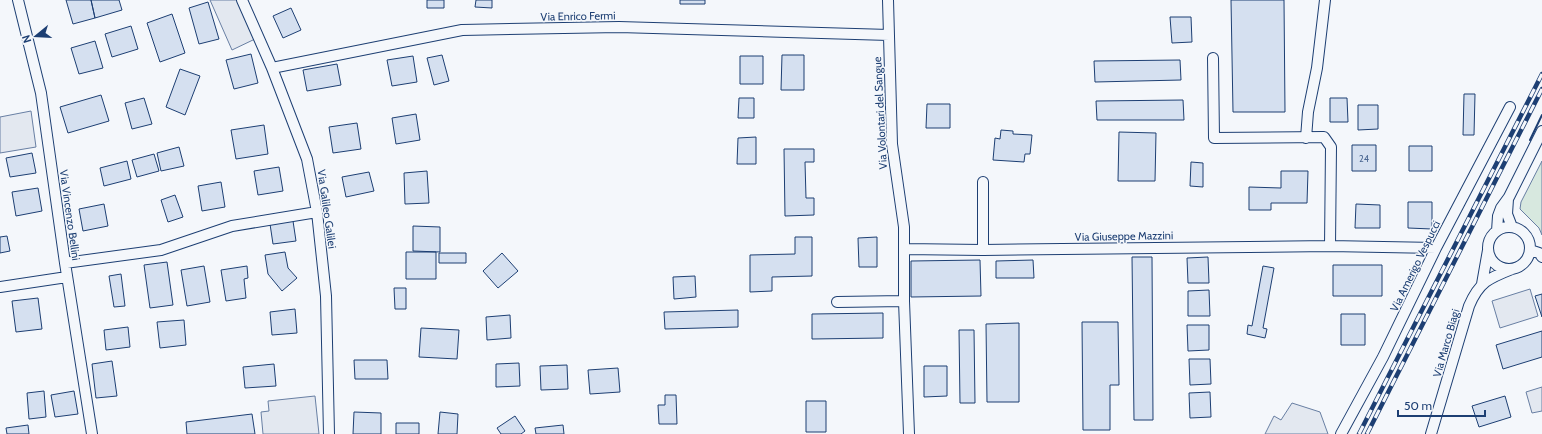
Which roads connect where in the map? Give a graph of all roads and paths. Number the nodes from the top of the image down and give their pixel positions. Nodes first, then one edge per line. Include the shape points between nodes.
1 (18, 0) edge
2 (242, 0) edge
3 (888, 0) edge
4 (1325, 0) edge
5 (889, 35) junction
6 (1213, 58) dead end
7 (272, 68) junction
8 (1510, 107) dead end
9 (1542, 131) edge
10 (1306, 138) junction
11 (983, 182) dead end
12 (1509, 197) junction
13 (317, 212) junction
14 (1512, 227) junction
15 (1497, 231) junction
16 (1330, 246) junction
17 (1488, 247) junction
18 (1436, 248) junction
19 (904, 249) junction
20 (983, 250) junction
21 (1530, 250) junction
22 (1542, 257) edge
23 (64, 263) junction
24 (1512, 269) junction
25 (67, 277) junction
26 (1482, 284) junction
27 (0, 287) edge
28 (904, 301) junction
29 (837, 302) dead end
30 (92, 434) edge
31 (329, 434) edge
32 (909, 434) edge
33 (1341, 434) edge
34 (1431, 434) edge

1 - 23 street, Via Vincenzo Bellini via 41,93
2 - 7 street, Via Galileo Galilei
3 - 5 street, Via Volontari del Sangue
4 - 10 street via 1318,68 1308,112
5 - 7 street, Via Enrico Fermi via 619,27 462,30
5 - 19 street, Via Volontari del Sangue via 893,148
6 - 10 street via 1214,138
7 - 13 street, Via Galileo Galilei via 307,159
8 - 18 street, Via Amerigo Vespucci
9 - 12 street
10 - 16 street via 1324,138 1331,147
11 - 20 street
12 - 14 street via 1508,214
12 - 15 street via 1500,211
13 - 23 street via 232,226 162,250
13 - 31 street, Via Galileo Galilei via 326,296
14 - 15 street
14 - 21 street via 1521,230 1527,236
15 - 17 street via 1490,238
16 - 18 street, Via Giuseppe Mazzini
16 - 20 street, Via Giuseppe Mazzini
17 - 24 street via 1495,263
17 - 26 street, Via Marco Biagi
18 - 33 street, Via Amerigo Vespucci via 1383,357
19 - 20 street, Via Giuseppe Mazzini
19 - 28 street
21 - 22 street
21 - 24 street via 1525,262
23 - 25 street, Via Vincenzo Bellini
24 - 26 street, Via Marco Biagi
25 - 27 street
25 - 30 street, Via Vincenzo Bellini
26 - 34 street, Via Marco Biagi via 1469,306
28 - 29 street
28 - 32 street

